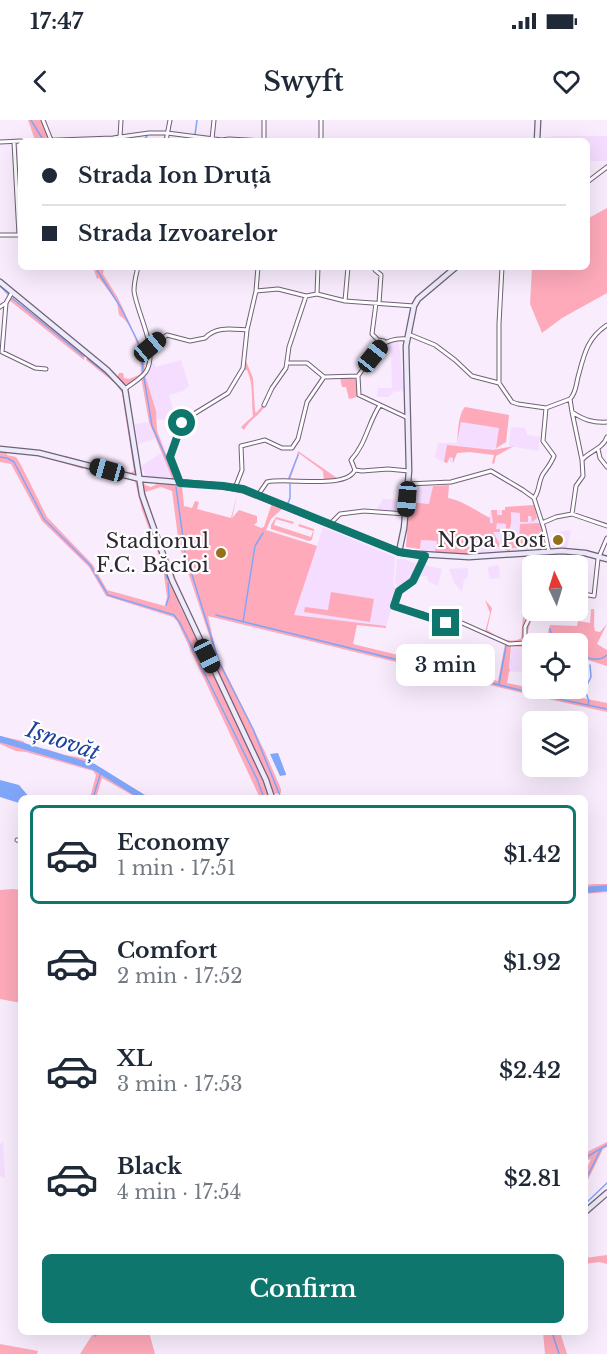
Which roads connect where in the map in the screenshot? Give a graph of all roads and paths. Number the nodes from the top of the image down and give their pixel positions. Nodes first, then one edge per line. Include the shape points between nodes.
1 (43, 120) edge
2 (121, 120) edge
3 (170, 120) edge
4 (214, 120) edge
5 (264, 120) edge
6 (321, 120) edge
7 (538, 120) edge
8 (167, 133) junction
9 (120, 137) junction
10 (50, 138) edge
11 (116, 138) edge
12 (166, 138) edge
13 (204, 138) edge
14 (212, 138) edge
15 (264, 138) edge
16 (321, 138) edge
17 (537, 138) edge
18 (18, 141) edge
19 (0, 142) edge
20 (14, 142) junction
21 (607, 167) edge
22 (590, 180) edge
23 (18, 204) edge
24 (0, 235) edge
25 (18, 235) edge
26 (137, 270) edge
27 (258, 270) edge
28 (318, 270) edge
29 (348, 270) edge
30 (375, 270) edge
31 (452, 270) edge
32 (502, 270) edge
33 (0, 282) edge
34 (256, 291) junction
35 (11, 294) junction
36 (317, 294) junction
37 (306, 296) junction
38 (345, 301) junction
39 (6, 303) junction
40 (378, 303) junction
41 (414, 306) junction
42 (0, 307) edge
43 (607, 325) edge
44 (247, 330) junction
45 (408, 337) junction
46 (385, 341) junction
47 (150, 347) junction
48 (288, 363) junction
49 (46, 369) dead end
50 (358, 376) junction
51 (324, 377) junction
52 (499, 383) junction
53 (125, 389) junction
54 (570, 399) junction
55 (564, 402) junction
56 (264, 405) dead end
57 (380, 405) junction
58 (546, 408) junction
59 (572, 410) junction
60 (408, 418) junction
61 (605, 422) edge
62 (607, 428) edge
63 (607, 439) edge
64 (0, 449) edge
65 (598, 449) junction
66 (582, 460) junction
67 (607, 467) edge
68 (355, 470) junction
69 (409, 471) junction
70 (140, 479) junction
71 (180, 483) junction
72 (408, 484) junction
73 (235, 488) junction
74 (258, 495) junction
75 (534, 498) junction
76 (406, 514) junction
77 (573, 514) junction
78 (542, 523) junction
79 (330, 524) junction
80 (607, 526) edge
81 (607, 538) edge
82 (399, 552) junction
83 (549, 552) junction
84 (533, 553) joint
85 (599, 555) junction
86 (425, 556) junction
87 (607, 559) edge
88 (588, 595) edge
89 (528, 621) edge
90 (271, 795) edge
91 (607, 1193) edge
92 (588, 1209) edge

1 - 10 street
2 - 9 street
3 - 8 street
4 - 14 street
5 - 15 street
6 - 16 street
7 - 17 main road
8 - 9 street
8 - 12 street
8 - 13 street
9 - 11 street
18 - 20 street
19 - 20 street
20 - 23 street
21 - 22 street
24 - 25 street
26 - 47 street via 135,294
27 - 34 street
28 - 36 street
29 - 38 street
30 - 40 street via 382,279
31 - 41 main road via 423,293
32 - 52 street
33 - 35 main road
34 - 37 street via 278,289
34 - 44 street
35 - 39 street
35 - 53 main road
36 - 37 street
36 - 38 street
37 - 48 street via 289,347
38 - 40 street
39 - 42 street
39 - 49 street via 4,353
40 - 41 street
40 - 46 street via 372,334
41 - 45 main road
43 - 54 street via 588,344
44 - 47 street via 224,328 190,341 167,335
44 - 71 street via 245,362 232,388 182,423 170,457
45 - 46 street
45 - 52 street via 435,345 472,376
45 - 60 main road
46 - 50 street
47 - 53 street via 147,370
48 - 51 street via 307,363
48 - 56 street
50 - 51 street
50 - 57 street via 359,395
51 - 73 street via 307,402 292,448 266,440 241,446 242,470
52 - 58 street via 512,402
53 - 70 main road
54 - 55 street
54 - 59 street
55 - 58 street
55 - 59 street
57 - 60 street
57 - 68 street via 366,438 351,460
58 - 75 street via 543,441 554,456
59 - 61 street via 590,422
59 - 66 street
60 - 69 main road
61 - 62 street
63 - 65 street
64 - 70 main road via 39,453
65 - 66 street
65 - 67 street
66 - 77 street via 583,476 576,486
68 - 69 street
68 - 74 street via 342,480 267,482
69 - 72 main road
70 - 71 main road
70 - 90 main road via 147,512 172,580
71 - 73 main road
72 - 75 street via 451,482 491,471
72 - 76 main road
73 - 74 main road
74 - 79 main road
75 - 78 street
76 - 79 street via 340,514
76 - 82 main road
77 - 78 street
77 - 80 street
78 - 83 street
79 - 82 main road
81 - 85 street
82 - 86 main road
83 - 84 main road
83 - 85 main road
84 - 86 main road
85 - 87 main road
85 - 88 street via 594,596
86 - 89 street via 413,581 399,591 394,606 438,621 462,624 511,644 525,643
91 - 92 main road

